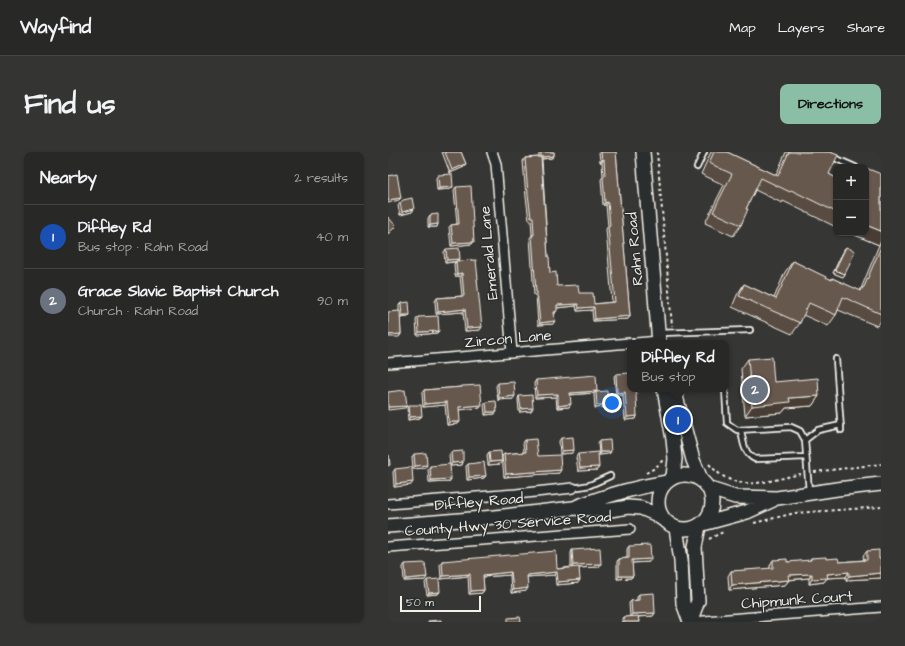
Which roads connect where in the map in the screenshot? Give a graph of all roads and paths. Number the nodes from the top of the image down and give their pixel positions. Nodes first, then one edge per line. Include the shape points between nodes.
1 (492, 152) edge
2 (643, 152) edge
3 (657, 152) edge
4 (704, 152) edge
5 (821, 152) edge
6 (848, 164) edge
7 (697, 167) dead end
8 (750, 330) dead end
9 (672, 332) junction
10 (659, 339) edge
11 (627, 344) edge
12 (512, 353) junction
13 (836, 358) dead end
14 (388, 363) edge
15 (674, 392) edge
16 (675, 392) edge
17 (725, 392) edge
18 (741, 430) junction
19 (805, 440) junction
20 (692, 454) junction
21 (675, 456) junction
22 (806, 457) junction
23 (881, 464) edge
24 (807, 473) junction
25 (643, 474) dead end
26 (610, 476) dead end
27 (701, 479) junction
28 (670, 480) junction
29 (881, 484) edge
30 (572, 488) joint
31 (710, 489) junction
32 (809, 493) junction
33 (777, 498) junction
34 (388, 504) edge
35 (881, 507) edge
36 (573, 508) junction
37 (753, 523) dead end
38 (670, 525) junction
39 (701, 525) junction
40 (388, 526) edge
41 (630, 529) dead end
42 (727, 530) dead end
43 (706, 542) dead end
44 (388, 547) edge
45 (881, 608) edge
46 (691, 622) edge

1 - 12 street, Emerald Lane via 496,164
2 - 10 main road, Rahn Road
3 - 9 path
4 - 7 lane
5 - 6 lane
8 - 9 lane
9 - 10 lane
11 - 12 street, Zircon Lane
12 - 14 street, Zircon Lane
13 - 19 lane via 841,428 818,430
15 - 21 main road
16 - 20 main road
17 - 18 lane via 727,423
18 - 19 lane via 791,427 800,431
18 - 22 lane via 748,454 755,459
19 - 22 lane
20 - 24 path via 702,451 716,472 741,484
20 - 27 main road
21 - 25 path via 665,455 661,463
21 - 28 main road
22 - 24 lane
23 - 24 path
24 - 32 lane
26 - 30 lane
27 - 28 main road via 692,475 682,475
27 - 31 main road
28 - 36 main road, Diffley Road via 608,495
28 - 38 main road via 661,489 658,497 660,514
29 - 32 main road
30 - 34 street
31 - 33 main road via 735,497
31 - 39 main road via 713,507
32 - 33 main road
33 - 39 main road via 747,512
35 - 37 path via 795,513
36 - 38 main road, Diffley Road via 642,508
36 - 40 main road, Diffley Road
38 - 39 main road via 684,530
38 - 46 main road via 681,560 683,602
39 - 46 main road via 695,546 698,601
41 - 44 street, County Hwy 30 Service Road
42 - 43 path
45 - 46 street, Chipmunk Court

